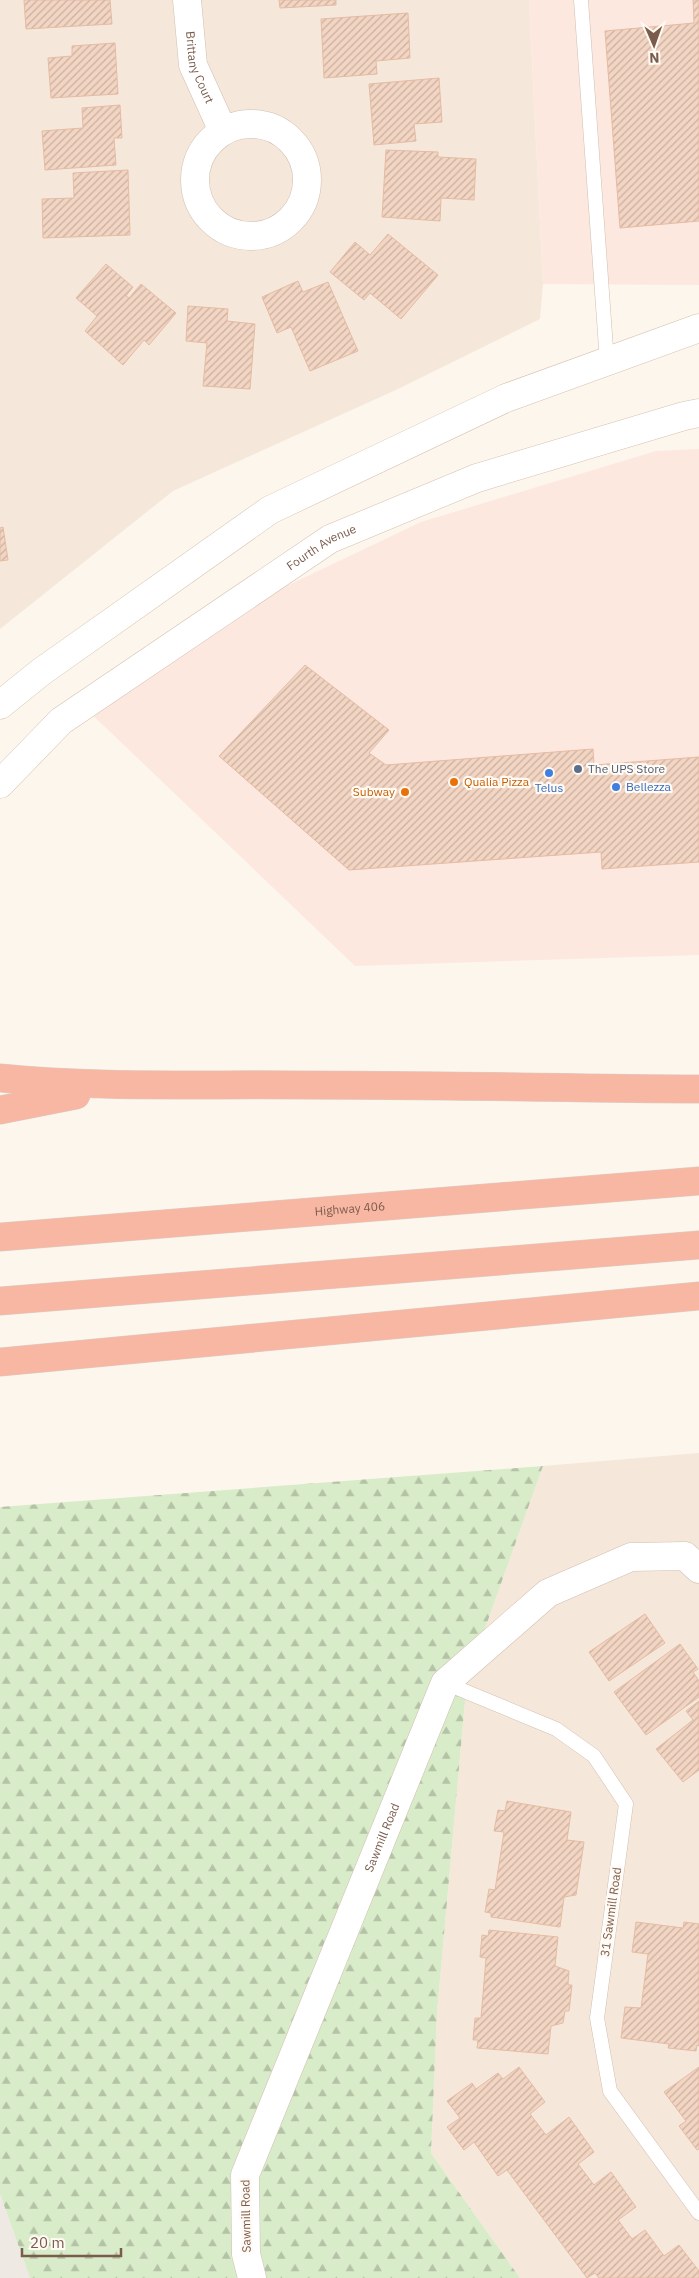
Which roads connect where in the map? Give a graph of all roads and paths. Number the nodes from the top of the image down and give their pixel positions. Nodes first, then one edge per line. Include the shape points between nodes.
1 (187, 0) edge
2 (581, 0) edge
3 (223, 131) junction
4 (699, 328) edge
5 (607, 362) junction
6 (699, 413) edge
7 (0, 705) edge
8 (0, 784) edge
9 (0, 1078) edge
10 (129, 1086) junction
11 (699, 1089) edge
12 (0, 1110) edge
13 (699, 1181) edge
14 (0, 1237) edge
15 (699, 1245) edge
16 (699, 1296) edge
17 (0, 1301) edge
18 (0, 1362) edge
19 (699, 1569) edge
20 (445, 1683) junction
21 (699, 2213) edge
22 (252, 2278) edge

1 - 3 main road, Brittany Court via 193,65
2 - 5 lane
3 - 3 main road via 209,142 198,158 194,176 196,194 204,211 216,225 233,234 251,237 270,233 286,224 306,194 307,175 303,157 292,141 278,130 260,124 241,124
4 - 5 main road
5 - 7 main road via 506,398 270,510 40,672
6 - 8 main road, Fourth Avenue via 477,478 330,539 61,721
9 - 10 highway
10 - 11 highway via 232,1084
10 - 12 highway
13 - 14 highway, Highway 406
15 - 17 highway
16 - 18 highway
19 - 20 main road, Sawmill Road via 685,1556 631,1557 548,1593
20 - 21 lane, 31 Sawmill Road via 556,1729 594,1756 626,1804 597,2018 610,2091
20 - 22 main road, Sawmill Road via 245,2175 246,2254

